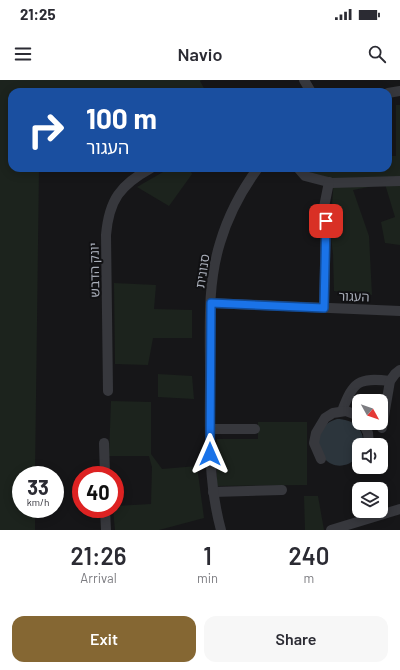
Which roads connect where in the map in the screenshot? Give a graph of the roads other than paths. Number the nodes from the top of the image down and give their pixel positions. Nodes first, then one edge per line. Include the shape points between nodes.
1 (145, 172) edge
2 (255, 172) edge
3 (302, 172) edge
4 (400, 181) edge
5 (329, 182) junction
6 (211, 303) junction
7 (324, 308) junction
8 (400, 311) edge
9 (400, 370) edge
10 (390, 381) junction
11 (108, 391) dead end
12 (388, 394) edge
13 (342, 411) junction
14 (352, 413) edge
15 (210, 429) junction
16 (255, 429) dead end
17 (104, 443) dead end
18 (321, 459) dead end
19 (105, 466) edge
20 (282, 490) dead end
21 (213, 492) junction
22 (400, 509) edge
23 (106, 518) edge
24 (106, 530) edge
25 (221, 530) edge
26 (331, 530) edge

1 - 11 street, יונק הדבש via 129,182 114,200 108,218
2 - 6 street, סנונית via 237,200 220,244
3 - 5 street via 305,176
4 - 5 street
5 - 7 street via 323,212 326,221
6 - 7 street, העגור
6 - 15 street, סנונית
7 - 8 street, העגור
9 - 10 street
10 - 12 street
10 - 13 street via 374,379 355,385
13 - 14 street
13 - 18 street via 325,418 316,433 314,443
15 - 16 street
15 - 21 street, סנונית
17 - 19 street
20 - 21 street
21 - 25 street, סנונית
22 - 26 street
23 - 24 street

